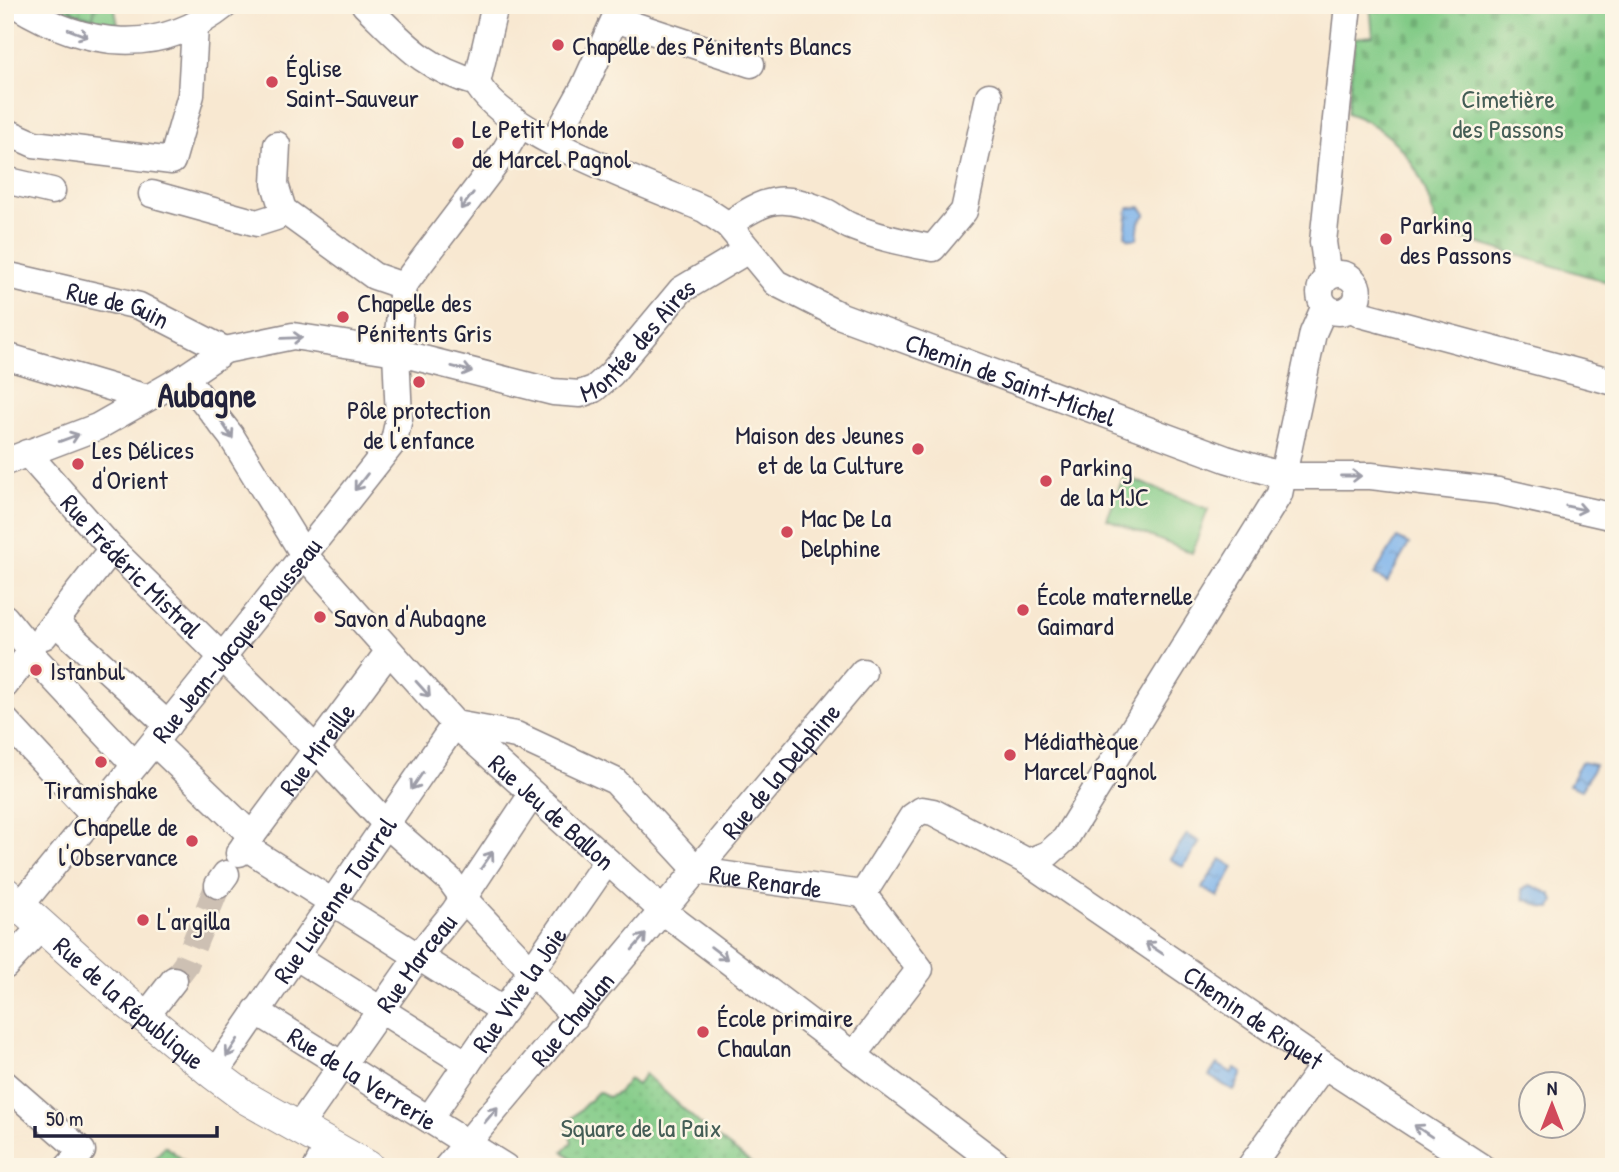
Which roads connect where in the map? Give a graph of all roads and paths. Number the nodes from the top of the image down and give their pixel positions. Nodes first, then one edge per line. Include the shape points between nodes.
1 (16, 5) edge
2 (225, 5) edge
3 (365, 5) edge
4 (495, 5) edge
5 (1348, 5) edge
6 (618, 12) edge
7 (195, 27) junction
8 (751, 64) dead end
9 (477, 83) junction
10 (989, 96) dead end
11 (520, 125) junction
12 (5, 131) edge
13 (553, 143) junction
14 (277, 145) dead end
15 (5, 180) edge
16 (52, 191) dead end
17 (152, 194) dead end
18 (283, 210) junction
19 (727, 225) junction
20 (748, 250) junction
21 (5, 275) edge
22 (403, 286) junction
23 (1338, 307) junction
24 (225, 350) junction
25 (396, 352) junction
26 (9, 362) edge
27 (185, 377) junction
28 (1614, 383) edge
29 (146, 398) junction
30 (16, 458) edge
31 (1283, 477) junction
32 (1614, 517) edge
33 (112, 549) junction
34 (304, 555) junction
35 (5, 618) edge
36 (54, 622) junction
37 (389, 651) junction
38 (31, 652) junction
39 (222, 654) junction
40 (863, 672) dead end
41 (5, 685) edge
42 (5, 720) edge
43 (455, 724) junction
44 (161, 734) junction
45 (317, 750) junction
46 (135, 765) junction
47 (531, 796) junction
48 (94, 816) junction
49 (387, 825) junction
50 (236, 859) junction
51 (607, 861) junction
52 (1028, 862) junction
53 (698, 871) junction
54 (863, 894) junction
55 (463, 898) junction
56 (332, 903) junction
57 (22, 908) edge
58 (664, 912) junction
59 (419, 955) junction
60 (295, 956) junction
61 (5, 966) edge
62 (534, 970) junction
63 (174, 980) tunnel mouth
64 (256, 1011) junction
65 (380, 1011) junction
66 (504, 1011) junction
67 (146, 1016) junction
68 (575, 1017) junction
69 (854, 1055) junction
70 (467, 1064) junction
71 (343, 1065) junction
72 (1324, 1065) junction
73 (214, 1074) junction
74 (5, 1084) edge
75 (429, 1119) junction
76 (298, 1128) junction
77 (468, 1142) junction
78 (323, 1156) edge
79 (75, 1159) edge
80 (368, 1167) edge
81 (447, 1167) edge
82 (505, 1167) edge
83 (1001, 1167) edge
84 (1250, 1167) edge
85 (1481, 1167) edge

1 -> 7 street via 97,40 164,38
2 - 7 street
3 - 9 street via 414,53 446,75
4 - 9 street
5 - 23 street via 1323,242 1328,277 1343,274 1354,281 1358,293
6 - 8 street
6 - 13 street
7 - 12 street via 191,95 172,161 34,144
9 - 11 street, Chemin de Saint-Michel via 490,103
10 - 19 street via 964,211 933,248 901,243 847,225 797,201 781,199 766,201
11 - 13 street, Chemin de Saint-Michel
11 -> 22 street
13 - 19 street, Chemin de Saint-Michel via 704,209
14 - 18 street via 275,184
15 - 16 street
17 - 18 street via 257,223
18 - 22 street via 374,276
19 - 20 street, Chemin de Saint-Michel
25 -> 20 street, Montée des Aires via 553,392 580,394 611,374 681,290
20 - 31 street, Chemin de Saint-Michel via 776,283 841,316
21 - 24 street, Rue de Guin via 139,306
22 - 25 street, Rue Jean-Jacques Rousseau
23 - 28 street
23 - 31 street via 1313,333
24 -> 25 street, Montée des Aires via 293,336
24 - 27 street
25 -> 34 street, Rue Jean-Jacques Rousseau via 399,418 394,441
26 - 29 street via 92,379
27 - 29 street
27 -> 34 street, Rue Jeu de Ballon via 220,419
30 -> 29 street via 97,428
30 - 33 street, Rue Frédéric Mistral
31 -> 32 street, Chemin de Saint-Michel via 1371,477 1498,491
31 - 52 street via 1279,494 1065,839 1048,855
33 - 36 street
33 - 39 street, Rue Frédéric Mistral
34 - 37 street, Rue Jeu de Ballon
34 - 39 street, Rue Jean-Jacques Rousseau
35 - 38 street
36 - 38 street
36 - 44 street
37 -> 43 street, Rue Jeu de Ballon
37 - 45 street, Rue Mireille
38 - 41 street
38 - 46 street
39 - 44 street, Rue Jean-Jacques Rousseau
39 - 45 street, Rue Frédéric Mistral
40 - 53 street, Rue de la Delphine
42 - 48 street
43 - 47 street, Rue Jeu de Ballon
43 -> 49 street, Rue Lucienne Tourrel
43 - 53 street, Rue Renarde via 516,735 615,781
44 - 46 street, Rue Jean-Jacques Rousseau
44 - 50 street
45 - 49 street, Rue Frédéric Mistral
45 - 50 street, Rue Mireille
46 - 48 street, Rue Jean-Jacques Rousseau
47 - 51 street, Rue Jeu de Ballon
55 -> 47 street, Rue Marceau
48 - 57 street, Rue Jean-Jacques Rousseau
49 - 55 street, Rue Frédéric Mistral via 450,880
49 - 56 street, Rue Lucienne Tourrel
50 - 56 street
51 - 58 street, Rue Jeu de Ballon
51 - 62 street, Rue Vive la Joie
52 - 54 street via 922,810 912,817
72 -> 52 street, Chemin de Riquet
53 - 54 street, Rue Renarde
53 - 58 street, Rue Chaulan
54 - 69 street via 920,969
55 - 59 street, Rue Marceau
55 - 62 street
56 - 59 street
56 - 60 street, Rue Lucienne Tourrel
57 - 61 street, Rue Jean-Jacques Rousseau
57 - 67 main road, Rue de la République
68 -> 58 street, Rue Chaulan
58 -> 69 street, Rue Jeu de Ballon
59 - 65 street, Rue Marceau
59 - 66 street
60 - 64 street, Rue Lucienne Tourrel
60 - 65 street
62 - 66 street, Rue Vive la Joie
62 - 68 street
63 - 67 street
64 - 71 street, Rue de la Verrerie
64 -> 73 street, Rue Lucienne Tourrel
65 - 70 street
65 - 71 street, Rue Marceau
66 - 70 street, Rue Vive la Joie
67 - 73 main road, Rue de la République
77 -> 68 street, Rue Chaulan
69 - 83 street, Rue Jeu de Ballon
70 - 75 street, Rue Vive la Joie
71 - 75 street, Rue de la Verrerie
71 - 76 street, Rue Marceau
72 - 84 street
85 -> 72 street, Chemin de Riquet
73 - 76 main road, Rue de la République
74 - 79 street
75 - 77 street, Rue de la Verrerie
76 - 78 main road, Rue de la République
77 - 81 street, Rue Chaulan
77 - 82 street, Rue de la Verrerie
78 - 80 main road, Rue de la République

